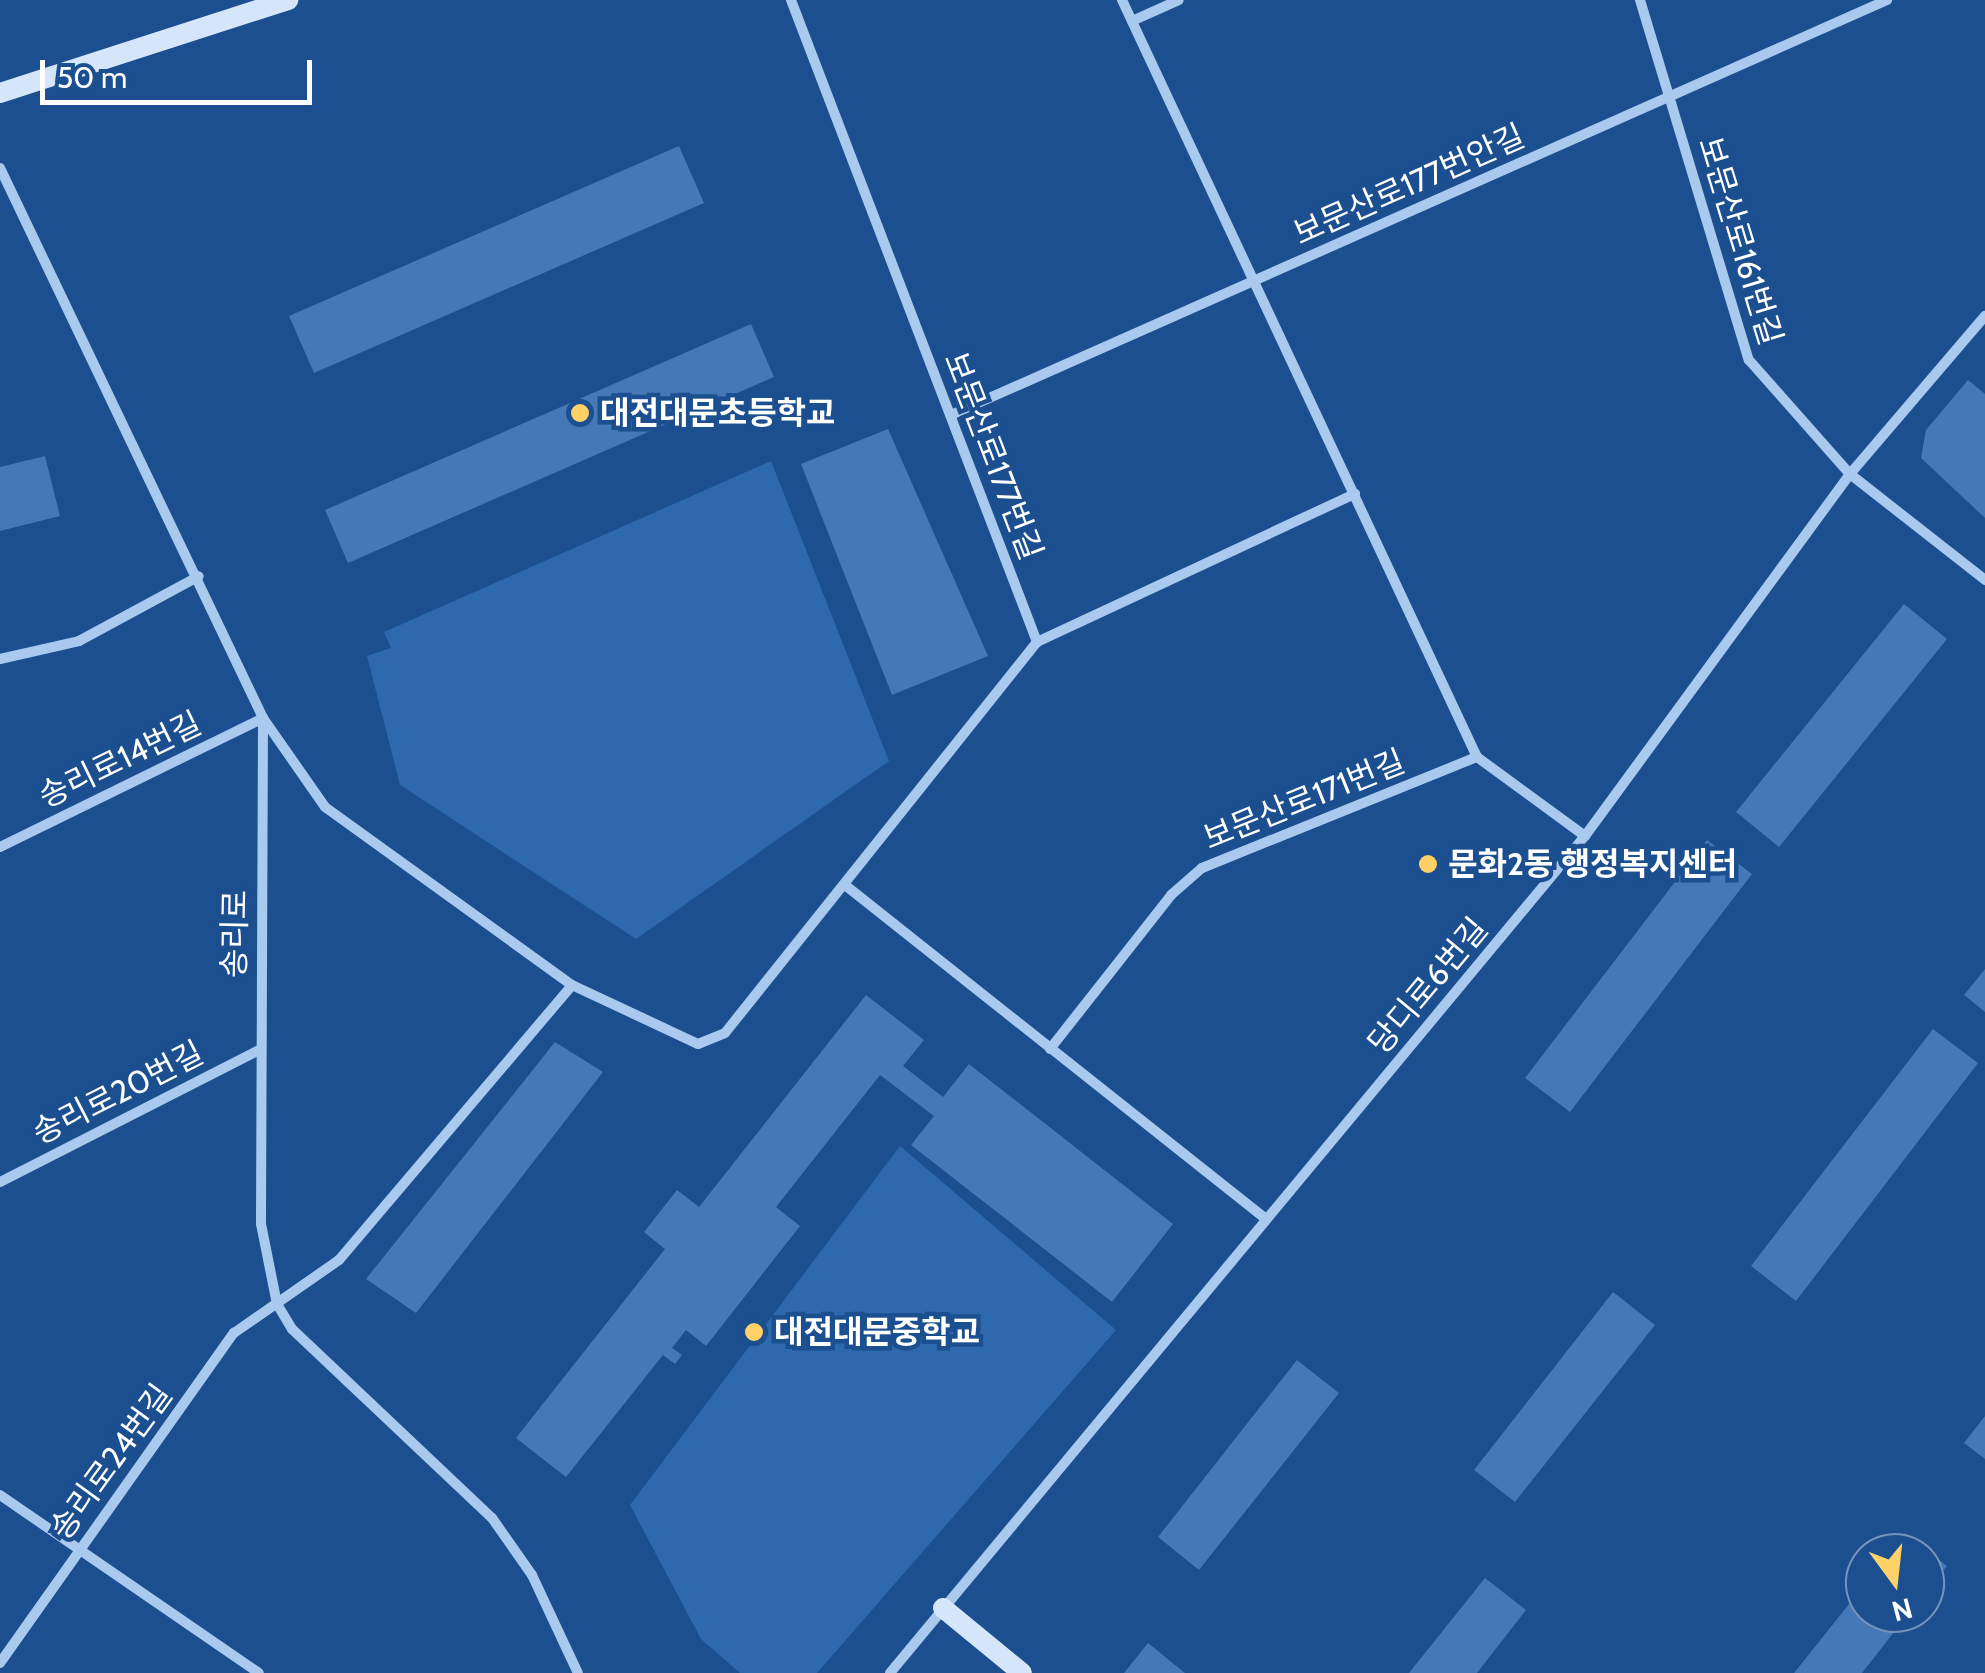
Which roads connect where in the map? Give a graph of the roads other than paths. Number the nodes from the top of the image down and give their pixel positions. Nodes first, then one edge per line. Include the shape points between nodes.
1 (288, 0) edge
2 (791, 0) edge
3 (1122, 0) edge
4 (1179, 0) edge
5 (1640, 0) edge
6 (1886, 0) edge
7 (1132, 20) junction
8 (0, 92) edge
9 (1669, 96) junction
10 (0, 168) edge
11 (1254, 280) junction
12 (1985, 316) edge
13 (951, 415) junction
14 (1850, 474) junction
15 (1355, 494) junction
16 (199, 576) junction
17 (1985, 580) edge
18 (1037, 642) junction
19 (0, 659) edge
20 (263, 718) junction
21 (1477, 756) junction
22 (1585, 836) junction
23 (0, 848) edge
24 (845, 884) junction
25 (572, 985) junction
26 (1050, 1049) junction
27 (259, 1050) junction
28 (0, 1182) edge
29 (1266, 1219) junction
30 (278, 1304) junction
31 (0, 1495) edge
32 (79, 1549) junction
33 (943, 1608) junction
34 (0, 1663) edge
35 (259, 1673) edge
36 (578, 1673) edge
37 (890, 1673) edge
38 (1022, 1673) edge

1 - 8 main road
2 - 13 street, 보문산로177번길
3 - 7 street
4 - 7 street
5 - 9 street, 보문산로161번길
6 - 9 street, 보문산로177번안길
7 - 11 street
9 - 11 street, 보문산로177번안길
9 - 14 street, 보문산로161번길 via 1749,360
10 - 16 street, 송리로
11 - 13 street, 보문산로177번안길
11 - 15 street
12 - 14 street, 당디로6번길
13 - 18 street, 보문산로177번길
14 - 17 street, 보문산로161번길
14 - 22 street, 당디로6번길
15 - 18 street
15 - 21 street
16 - 19 street via 79,641
16 - 20 street, 송리로
18 - 24 street
20 - 23 street, 송리로14번길
20 - 25 street via 325,807
20 - 27 street, 송리로
21 - 22 street
21 - 26 street, 보문산로171번길 via 1202,868 1171,895
22 - 29 street, 당디로6번길
24 - 25 street via 726,1033 698,1044
24 - 26 street
25 - 30 street via 340,1260
26 - 29 street
27 - 28 street, 송리로20번길
27 - 30 street, 송리로 via 261,1224
29 - 33 street, 당디로6번길
30 - 32 street, 송리로24번길 via 234,1334
30 - 36 street, 송리로 via 292,1329 492,1518 532,1575
31 - 32 street
32 - 34 street, 송리로24번길
32 - 35 street
33 - 37 street, 당디로6번길
33 - 38 main road

